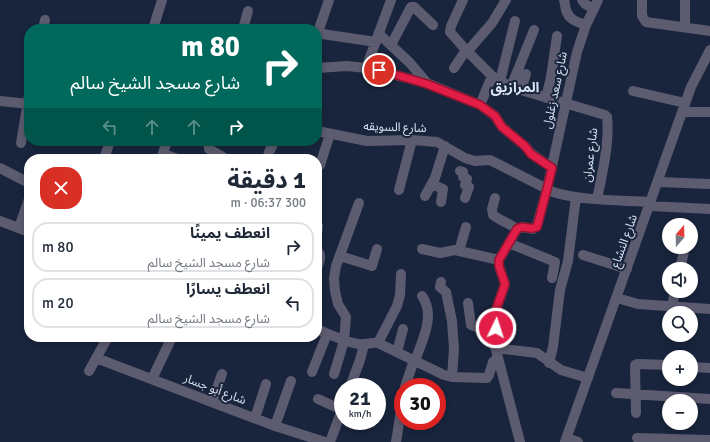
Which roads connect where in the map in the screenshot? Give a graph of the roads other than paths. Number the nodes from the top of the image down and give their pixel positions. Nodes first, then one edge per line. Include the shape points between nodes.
1 (162, 0) edge
2 (329, 0) edge
3 (391, 0) edge
4 (463, 0) edge
5 (506, 0) edge
6 (564, 0) edge
7 (582, 0) edge
8 (642, 0) edge
9 (685, 0) edge
10 (596, 5) edge
11 (248, 11) dead end
12 (515, 21) dead end
13 (155, 24) edge
14 (244, 24) edge
15 (321, 24) edge
16 (433, 25) dead end
17 (586, 26) junction
18 (685, 28) junction
19 (534, 30) dead end
20 (710, 32) edge
21 (322, 34) edge
22 (557, 36) dead end
23 (377, 38) junction
24 (391, 45) junction
25 (710, 50) edge
26 (466, 51) junction
27 (322, 68) edge
28 (366, 68) junction
29 (454, 68) dead end
30 (526, 74) dead end
31 (496, 79) junction
32 (427, 84) junction
33 (516, 88) junction
34 (632, 92) dead end
35 (546, 98) junction
36 (0, 101) edge
37 (24, 101) edge
38 (566, 104) junction
39 (480, 105) junction
40 (684, 107) junction
41 (710, 112) edge
42 (24, 125) edge
43 (322, 132) edge
44 (330, 134) junction
45 (412, 140) junction
46 (21, 143) dead end
47 (209, 146) edge
48 (445, 146) junction
49 (218, 154) edge
50 (466, 158) junction
51 (322, 159) edge
52 (0, 168) edge
53 (552, 168) junction
54 (460, 171) junction
55 (24, 180) edge
56 (456, 182) dead end
57 (658, 182) junction
58 (432, 184) junction
59 (710, 184) edge
60 (547, 189) junction
61 (399, 190) dead end
62 (425, 196) dead end
63 (465, 198) dead end
64 (495, 198) dead end
65 (576, 198) junction
66 (597, 199) junction
67 (441, 202) dead end
68 (359, 203) dead end
69 (650, 204) junction
70 (710, 209) edge
71 (24, 214) edge
72 (0, 221) edge
73 (466, 227) dead end
74 (19, 228) junction
75 (517, 229) junction
76 (24, 230) edge
77 (509, 243) junction
78 (377, 249) dead end
79 (422, 249) dead end
80 (459, 251) junction
81 (583, 255) dead end
82 (340, 256) junction
83 (499, 260) junction
84 (627, 269) junction
85 (401, 274) dead end
86 (552, 278) dead end
87 (441, 282) dead end
88 (422, 296) dead end
89 (617, 298) junction
90 (674, 298) edge
91 (468, 303) dead end
92 (672, 306) joint
93 (698, 307) edge
94 (710, 308) edge
95 (403, 329) dead end
96 (322, 332) edge
97 (327, 334) junction
98 (494, 335) junction
99 (344, 340) junction
100 (105, 342) edge
101 (170, 342) edge
102 (378, 343) junction
103 (364, 345) junction
104 (495, 348) junction
105 (397, 352) junction
106 (96, 358) junction
107 (498, 358) junction
108 (414, 360) junction
109 (549, 363) junction
110 (662, 366) edge
111 (698, 367) edge
112 (710, 368) edge
113 (89, 371) dead end
114 (312, 372) dead end
115 (222, 374) dead end
116 (334, 374) dead end
117 (452, 377) junction
118 (353, 378) edge
119 (408, 378) edge
120 (588, 378) junction
121 (152, 379) junction
122 (291, 381) dead end
123 (266, 384) dead end
124 (616, 393) dead end
125 (636, 395) junction
126 (318, 398) dead end
127 (710, 399) edge
128 (212, 402) junction
129 (334, 405) edge
130 (636, 413) dead end
131 (255, 418) junction
132 (275, 426) junction
133 (334, 430) edge
134 (398, 430) edge
135 (637, 438) dead end
136 (566, 440) edge
137 (710, 440) edge
138 (319, 441) edge
139 (330, 442) edge
140 (396, 442) edge
141 (520, 442) edge
142 (578, 442) edge

1 - 13 street
2 - 15 street
3 - 23 street
4 - 26 street via 451,26 451,33
5 - 26 street via 492,23
6 - 17 street via 570,17
7 - 10 street via 585,4
8 - 18 street via 644,21
9 - 18 street
10 - 17 street, شارع سعد زغلول
11 - 14 street
12 - 31 street
16 - 24 street via 411,7
17 - 38 street, شارع سعد زغلول via 577,52
18 - 20 street
19 - 33 street
21 - 23 street
22 - 35 street
23 - 24 street
23 - 28 street
24 - 32 street
25 - 40 street, شارع النشاع
26 - 29 street
26 - 31 street
27 - 28 street
28 - 32 street
30 - 33 street
31 - 33 street
31 - 39 street
32 - 39 street
33 - 35 street
34 - 40 street
35 - 38 street
36 - 37 street
38 - 53 street, شارع سعد زغلول
38 - 66 street, شارع عمران via 605,115 607,118 603,172
39 - 53 street via 495,116 502,127 531,154
40 - 41 street
40 - 57 street, شارع النشاع
42 - 46 street
43 - 44 street, شارع السويقه
44 - 45 street, شارع السويقه via 367,141
44 - 51 street
45 - 48 street, شارع السويقه via 429,141
45 - 61 street
47 - 49 street
48 - 50 street, شارع السويقه
48 - 58 street
50 - 54 street
50 - 60 street, شارع السويقه via 475,161 490,160
52 - 55 street
53 - 60 street, شارع سعد زغلول
54 - 56 street
54 - 63 street via 467,179 465,185 469,187
57 - 59 street
57 - 69 street, شارع النشاع
58 - 62 street
58 - 67 street via 443,188
60 - 65 street, شارع السويقه
60 - 75 street, شارع سعد زغلول via 537,227
64 - 75 street via 493,215
65 - 66 street, شارع السويقه
65 - 109 street
66 - 69 street, شارع السويقه
68 - 82 street
69 - 70 street, شارع السويقه
69 - 84 street, شارع النشاع
71 - 74 street
72 - 74 street
73 - 80 street
74 - 76 street
75 - 77 street
77 - 83 street
77 - 86 street via 555,262
78 - 82 street via 372,266
79 - 80 street via 440,253
80 - 83 street
81 - 84 street
82 - 99 street via 334,278 336,298 346,317
83 - 98 street via 505,284 496,310
84 - 89 street, شارع النشاع
85 - 102 street via 397,306
87 - 117 street via 440,287 446,292 452,321
88 - 108 street via 428,306 428,312 425,335
89 - 92 street via 638,304
89 - 120 street, شارع النشاع
90 - 92 street
91 - 98 street via 471,325
93 - 94 street
95 - 105 street
96 - 97 street
97 - 99 street
97 - 114 street
98 - 104 street
99 - 103 street
99 - 116 street
100 - 106 street
101 - 121 street
102 - 103 street
102 - 105 street
103 - 118 street
104 - 107 street
104 - 109 street via 536,353
105 - 108 street
106 - 113 street
106 - 121 street, شارع أبو جسار
107 - 117 street via 493,362 487,378
107 - 141 street
108 - 117 street
108 - 119 street
109 - 120 street via 561,370
110 - 125 street via 635,364
111 - 112 street
115 - 128 street
120 - 136 street, شارع النشاع
121 - 128 street, شارع أبو جسار
122 - 132 street
123 - 131 street
124 - 125 street
125 - 127 street
125 - 130 street
126 - 129 street
128 - 131 street, شارع أبو جسار
131 - 132 street, شارع أبو جسار
132 - 138 street, شارع أبو جسار
133 - 139 street
134 - 140 street
135 - 137 street
136 - 142 street

